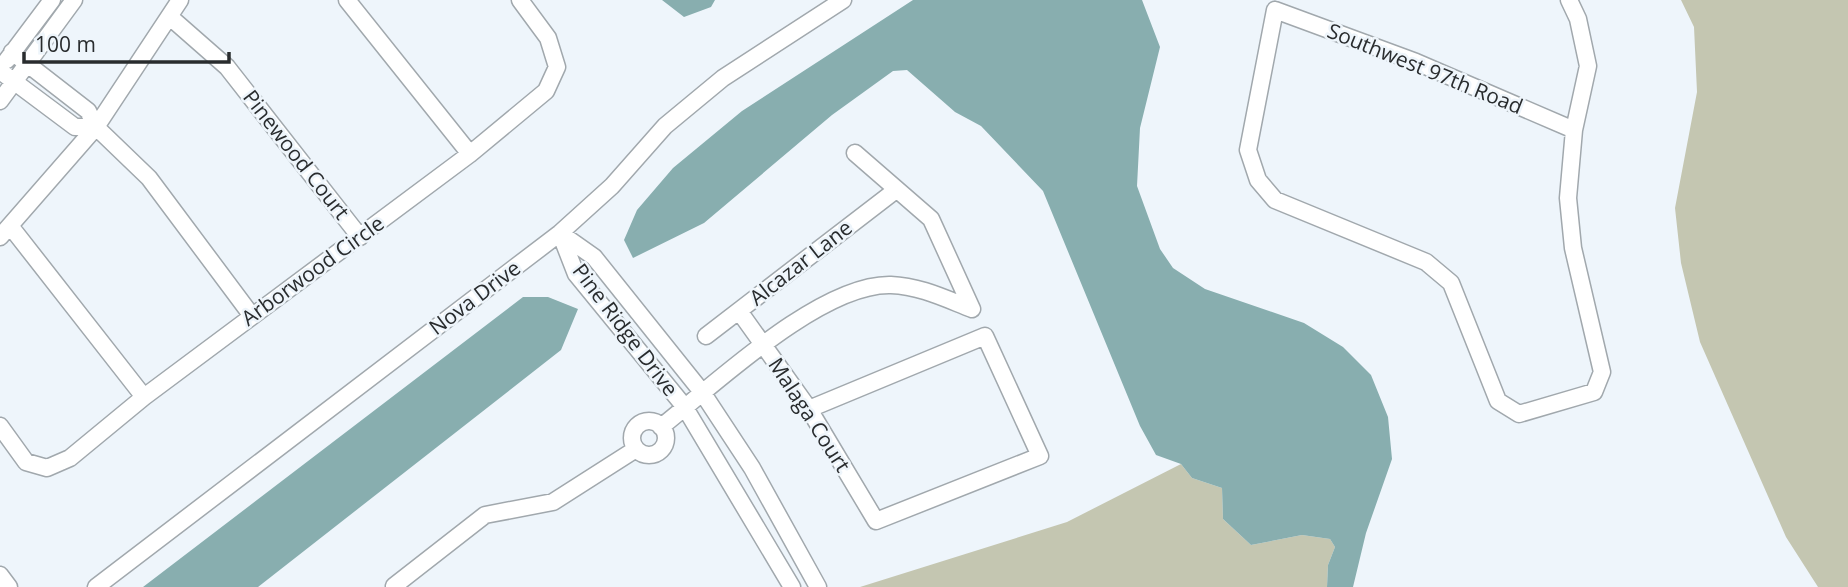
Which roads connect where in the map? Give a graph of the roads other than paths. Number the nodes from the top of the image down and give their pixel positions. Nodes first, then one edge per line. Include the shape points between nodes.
1 (52, 0) edge
2 (74, 0) edge
3 (180, 0) edge
4 (347, 0) edge
5 (520, 0) edge
6 (843, 0) edge
7 (1569, 0) edge
8 (1272, 5) edge
9 (170, 17) junction
10 (12, 52) junction
11 (29, 65) junction
12 (0, 70) edge
13 (15, 82) junction
14 (0, 100) edge
15 (96, 127) junction
16 (1574, 130) junction
17 (855, 153) dead end
18 (470, 154) junction
19 (896, 190) junction
20 (5, 232) edge
21 (560, 233) junction
22 (360, 237) junction
23 (739, 311) junction
24 (252, 316) junction
25 (706, 337) dead end
26 (764, 345) junction
27 (702, 392) junction
28 (144, 397) junction
29 (684, 406) junction
30 (809, 409) junction
31 (0, 426) edge
32 (661, 427) junction
33 (636, 449) junction
34 (0, 575) edge
35 (394, 586) edge
36 (9, 587) edge
37 (96, 587) edge
38 (792, 587) edge
39 (818, 587) edge

1 - 10 street
2 - 11 street
3 - 9 street
4 - 18 street
5 - 18 street, Arborwood Circle via 548,38 557,67 546,91
6 - 21 street, Nova Drive via 704,94 665,126 612,186
7 - 16 street via 1588,66
8 - 16 street, Southwest 97th Road
8 - 16 street via 1248,150 1258,180 1275,200 1426,262 1451,283 1499,401 1519,414 1594,392 1602,372 1573,248 1568,198
9 - 15 street
9 - 22 street, Pinewood Court via 227,67
10 - 11 street
10 - 12 street
11 - 13 street
11 - 15 street via 88,111
12 - 13 street
13 - 14 street
13 - 15 street via 75,127
15 - 20 street
15 - 24 street via 149,178
17 - 19 street
18 - 22 street, Arborwood Circle
19 - 23 street, Alcazar Lane
19 - 26 street via 931,219 972,309 922,289 888,285 851,293 814,311
20 - 28 street
21 - 27 street, Pine Ridge Drive via 594,257
21 - 29 street, Pine Ridge Drive via 576,274
21 - 37 street, Nova Drive
22 - 24 street, Arborwood Circle
23 - 25 street, Alcazar Lane
23 - 26 street, Malaga Court
24 - 28 street, Arborwood Circle
26 - 27 street
26 - 30 street, Malaga Court
27 - 29 street
27 - 39 street, Pine Ridge Drive via 752,468
28 - 31 street, Arborwood Circle via 70,458 47,468 26,462
29 - 32 street
29 - 38 street, Pine Ridge Drive
30 - 30 street, Malaga Court via 876,521 1040,456 985,336
32 - 33 street via 651,421 635,427
32 - 33 street via 665,436 661,450 646,455
33 - 35 street via 553,502 485,515
34 - 36 street

